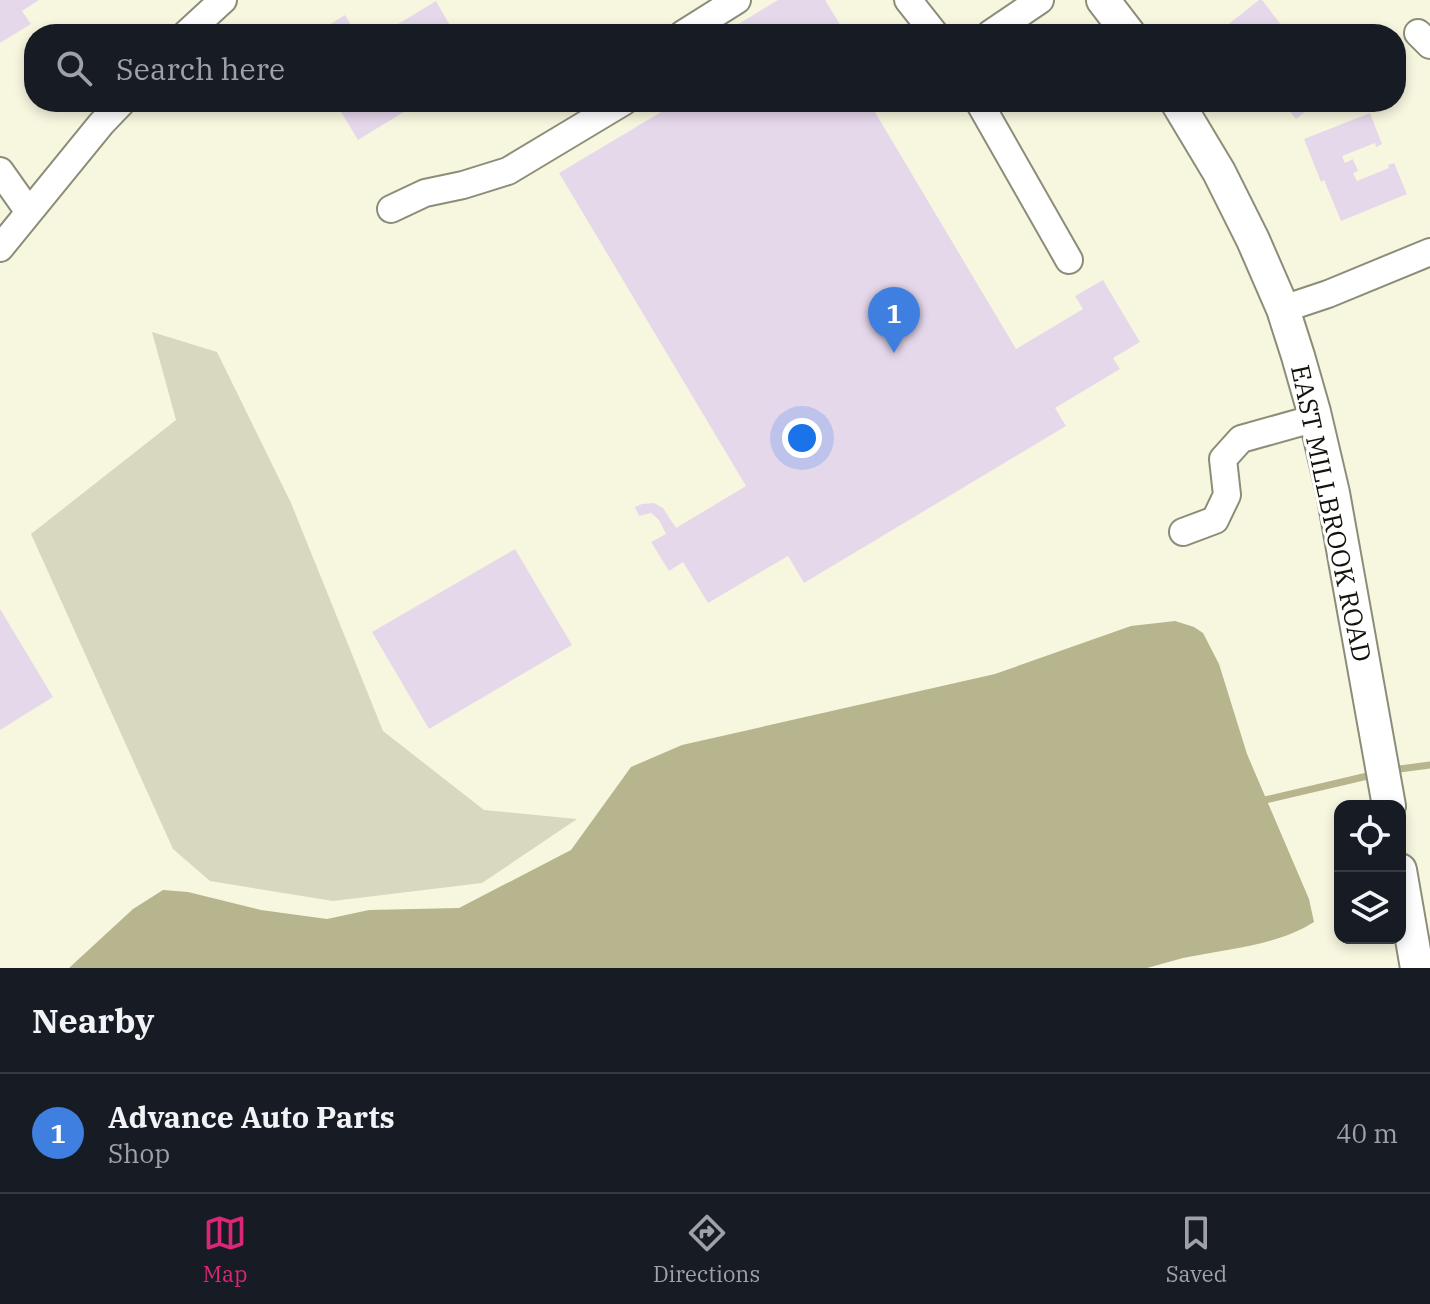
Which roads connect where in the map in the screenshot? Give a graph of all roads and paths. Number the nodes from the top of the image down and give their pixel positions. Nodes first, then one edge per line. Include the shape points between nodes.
1 (223, 0) edge
2 (737, 0) edge
3 (908, 0) edge
4 (1040, 0) edge
5 (1103, 0) edge
6 (197, 24) edge
7 (699, 24) edge
8 (927, 24) edge
9 (1005, 24) edge
10 (1121, 24) edge
11 (112, 112) edge
12 (606, 112) edge
13 (985, 112) edge
14 (1183, 112) edge
15 (0, 171) edge
16 (391, 209) dead end
17 (29, 212) junction
18 (0, 248) edge
19 (1430, 252) edge
20 (1069, 260) dead end
21 (1283, 309) junction
22 (1316, 418) junction
23 (1183, 532) dead end
24 (1388, 800) edge
25 (1400, 872) edge
26 (1417, 968) edge

1 - 6 street
2 - 7 street
3 - 8 street
4 - 9 street
5 - 10 main road
11 - 17 street
12 - 16 street via 508,171 425,193
13 - 20 street
14 - 21 main road, EAST MILLBROOK ROAD via 1219,172
15 - 17 street
17 - 18 street
19 - 21 street
21 - 22 main road, EAST MILLBROOK ROAD
22 - 23 street via 1241,439 1223,459 1227,495 1215,520
22 - 24 main road, EAST MILLBROOK ROAD
25 - 26 main road

